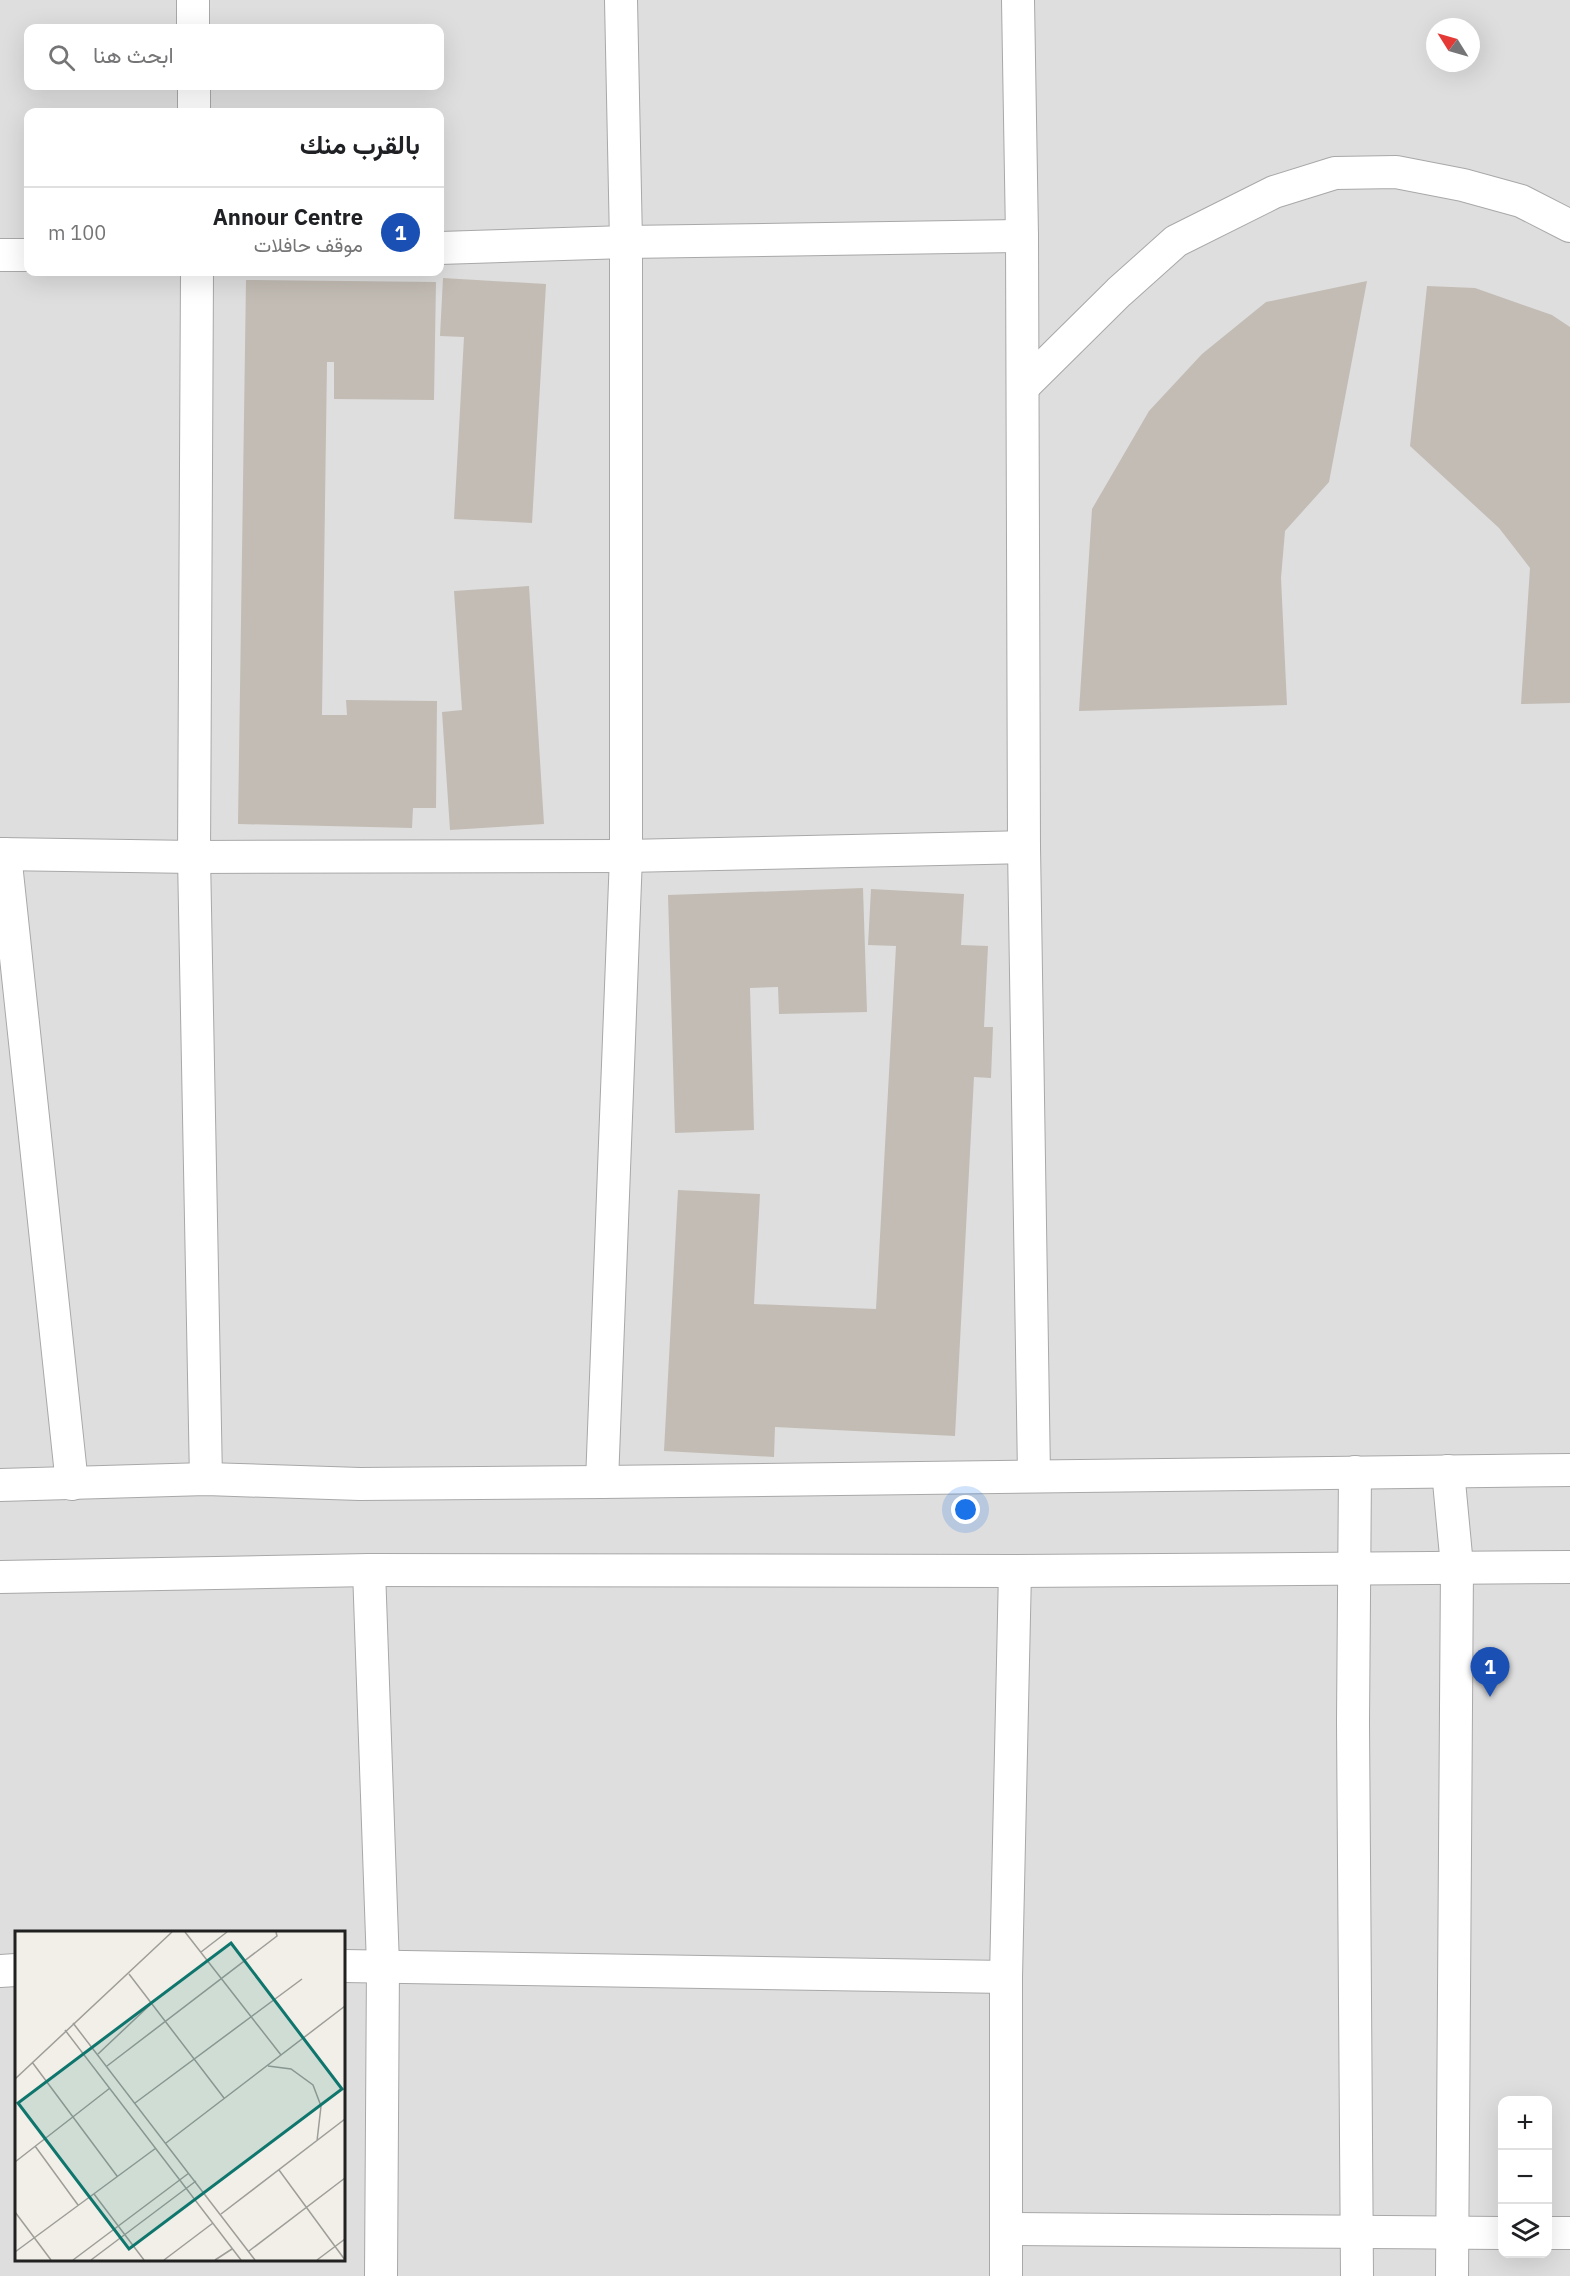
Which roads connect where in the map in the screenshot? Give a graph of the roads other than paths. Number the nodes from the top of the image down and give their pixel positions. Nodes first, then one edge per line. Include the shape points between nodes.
1 (193, 0) edge
2 (621, 0) edge
3 (1018, 0) edge
4 (193, 24) edge
5 (194, 90) edge
6 (194, 108) edge
7 (1570, 226) edge
8 (1022, 236) junction
9 (626, 242) junction
10 (444, 248) edge
11 (0, 255) edge
12 (24, 255) edge
13 (197, 276) edge
14 (1023, 387) junction
15 (1024, 847) junction
16 (2, 854) edge
17 (626, 856) junction
18 (194, 857) junction
19 (1570, 1470) edge
20 (1448, 1471) junction
21 (1355, 1472) junction
22 (1034, 1475) junction
23 (206, 1479) junction
24 (602, 1482) junction
25 (72, 1484) junction
26 (0, 1485) edge
27 (1457, 1566) junction
28 (1570, 1567) edge
29 (1356, 1569) junction
30 (369, 1570) junction
31 (1016, 1571) junction
32 (0, 1577) edge
33 (383, 1965) junction
34 (345, 1966) edge
35 (15, 1970) edge
36 (0, 1971) edge
37 (1006, 1977) junction
38 (1007, 2229) junction
39 (1358, 2233) junction
40 (1453, 2233) junction
41 (1498, 2233) edge
42 (1552, 2233) edge
43 (1570, 2233) edge
44 (381, 2276) edge
45 (1006, 2276) edge
46 (1357, 2276) edge
47 (1452, 2276) edge

1 - 4 street
2 - 9 street
3 - 8 street
5 - 6 street
7 - 14 street via 1521,201 1463,185 1396,172 1335,172 1274,192 1176,241
8 - 9 street
8 - 14 street
9 - 10 street
9 - 17 street
11 - 12 street
13 - 18 street
14 - 15 street
15 - 17 street
15 - 22 street
16 - 18 street
16 - 25 street
17 - 18 street
17 - 24 street
18 - 23 street
19 - 20 street
20 - 21 street
20 - 27 street
21 - 22 street
21 - 29 street
22 - 24 street
23 - 24 street via 360,1484
23 - 25 street
25 - 26 street
27 - 28 street
27 - 29 street
27 - 40 street
29 - 31 street
29 - 39 street via 1353,1734
30 - 31 street
30 - 32 street
30 - 33 street
31 - 37 street
33 - 34 street
33 - 37 street
33 - 44 street
35 - 36 street
37 - 38 street
38 - 39 street
38 - 45 street
39 - 40 street
39 - 46 street
40 - 41 street
40 - 47 street
42 - 43 street

